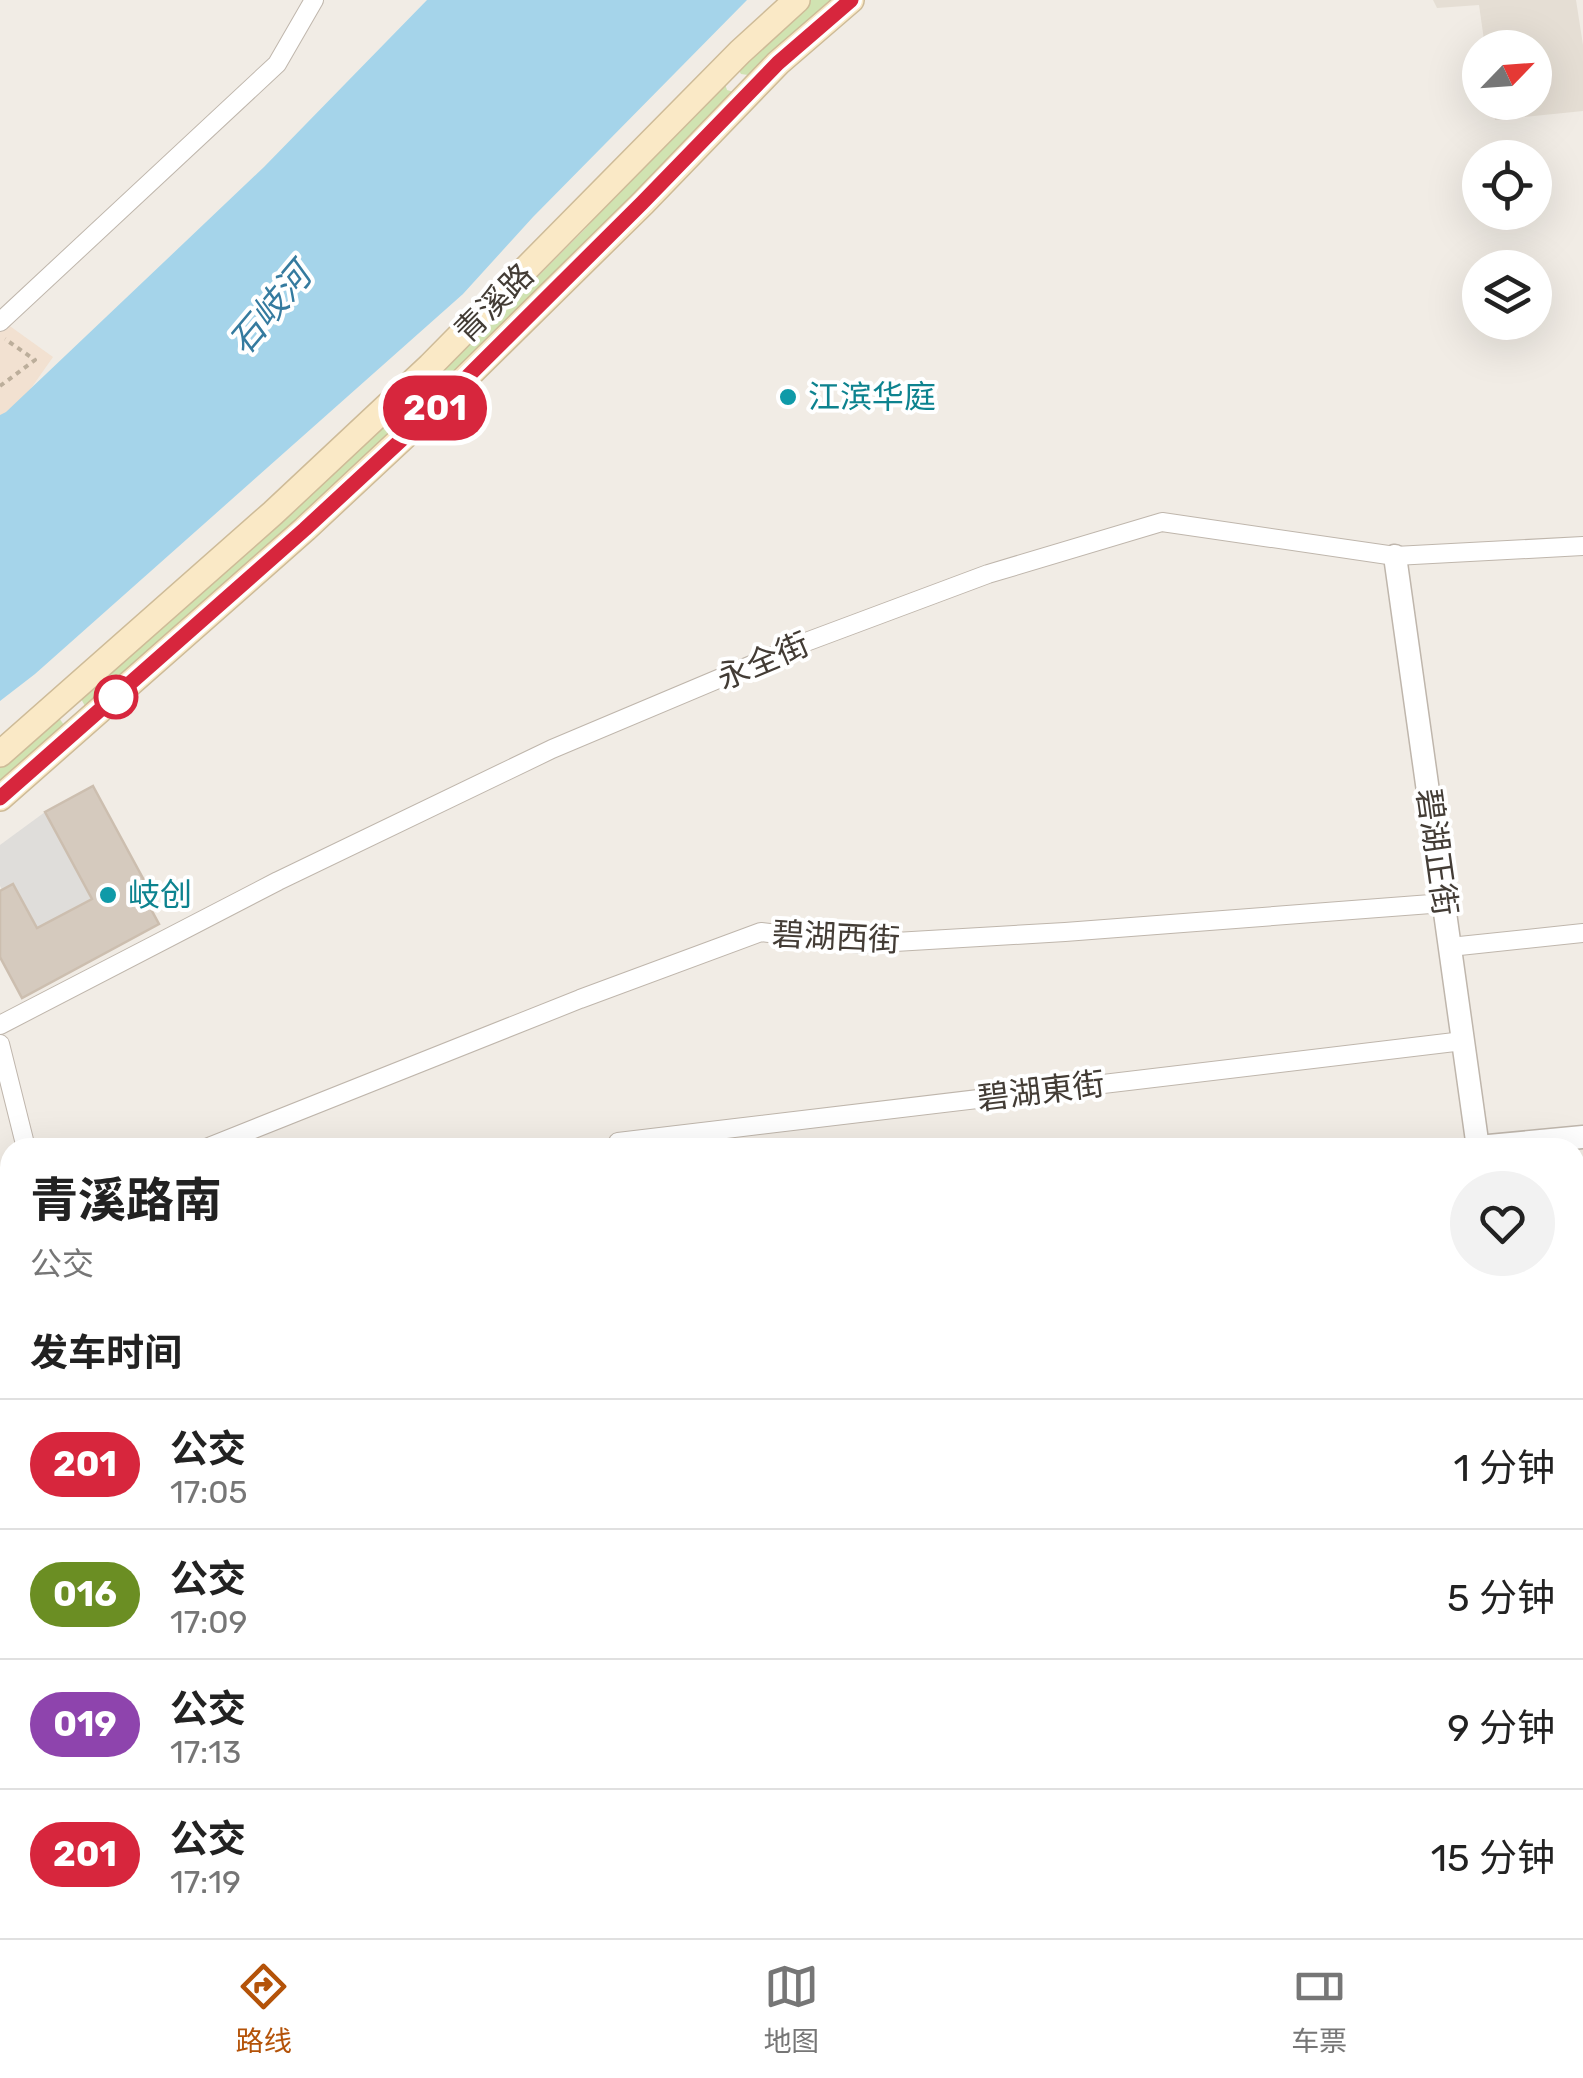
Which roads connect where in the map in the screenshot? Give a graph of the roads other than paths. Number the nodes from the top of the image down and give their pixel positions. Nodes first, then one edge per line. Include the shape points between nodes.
1 (314, 0) edge
2 (798, 0) edge
3 (851, 0) edge
4 (0, 322) edge
5 (1583, 546) edge
6 (1395, 556) junction
7 (65, 698) junction
8 (86, 723) junction
9 (0, 754) edge
10 (0, 798) edge
11 (1444, 903) junction
12 (1583, 933) edge
13 (1450, 947) junction
14 (0, 1025) edge
15 (1463, 1041) junction
16 (0, 1044) edge
17 (24, 1138) edge
18 (231, 1138) edge
19 (651, 1138) edge
20 (1477, 1138) edge

1 - 4 street via 277,64
2 - 7 main road, 青溪路 via 430,366
3 - 8 main road, 青溪路 via 778,63 440,404
5 - 6 street, 永全街
6 - 11 street, 碧湖正街
6 - 14 street, 永全街 via 1162,522 988,574 552,749 278,880
7 - 8 main road via 72,716
7 - 9 main road, 青溪路
8 - 10 main road, 青溪路
11 - 13 street, 碧湖正街
11 - 18 street, 碧湖西街 via 860,944 762,932
12 - 13 street
13 - 15 street, 碧湖正街
15 - 19 street, 碧湖東街
15 - 20 street, 碧湖正街
16 - 17 street

